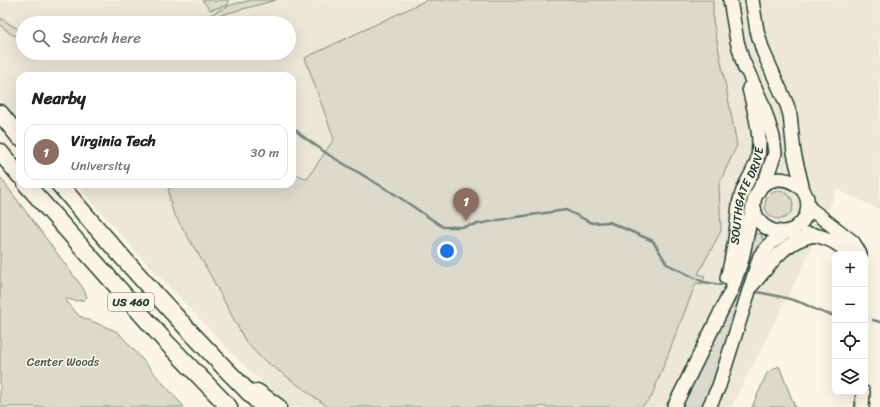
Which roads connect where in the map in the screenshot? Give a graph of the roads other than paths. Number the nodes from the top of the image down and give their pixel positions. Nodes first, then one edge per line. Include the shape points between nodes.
1 (730, 0) edge
2 (752, 0) edge
3 (743, 61) junction
4 (0, 113) edge
5 (16, 133) edge
6 (0, 152) edge
7 (16, 171) edge
8 (761, 186) junction
9 (30, 188) edge
10 (62, 188) edge
11 (803, 190) junction
12 (754, 205) junction
13 (808, 207) junction
14 (788, 232) junction
15 (814, 235) junction
16 (846, 251) edge
17 (858, 251) edge
18 (749, 288) junction
19 (712, 330) junction
20 (223, 367) junction
21 (863, 395) edge
22 (229, 407) edge
23 (263, 407) edge
24 (278, 407) edge
25 (674, 407) edge
26 (709, 407) edge
27 (862, 407) edge

1 - 3 main road, SOUTHGATE DRIVE
2 - 11 main road via 763,51 790,116 794,153
3 - 8 main road, SOUTHGATE DRIVE via 762,103 775,146 773,160
3 - 19 main road, SOUTHGATE DRIVE via 758,129 759,150 739,201 734,251
4 - 5 highway
6 - 7 highway
8 - 11 main road, SOUTHGATE DRIVE via 768,181 781,179 797,184
8 - 12 main road, SOUTHGATE DRIVE
9 - 22 highway, US 460 via 161,336
10 - 20 highway, US 460
11 - 13 main road
12 - 14 main road, SOUTHGATE DRIVE via 756,216 763,226 778,233
12 - 19 main road, SOUTHGATE DRIVE via 732,289
13 - 14 main road via 801,223
13 - 17 main road via 853,242
14 - 15 main road
14 - 18 main road via 771,242 760,256
15 - 16 main road via 828,238
15 - 18 main road via 794,242 778,254
18 - 26 main road via 722,380
19 - 25 main road, SOUTHGATE DRIVE
20 - 23 highway, US 460
20 - 24 highway
21 - 27 main road

